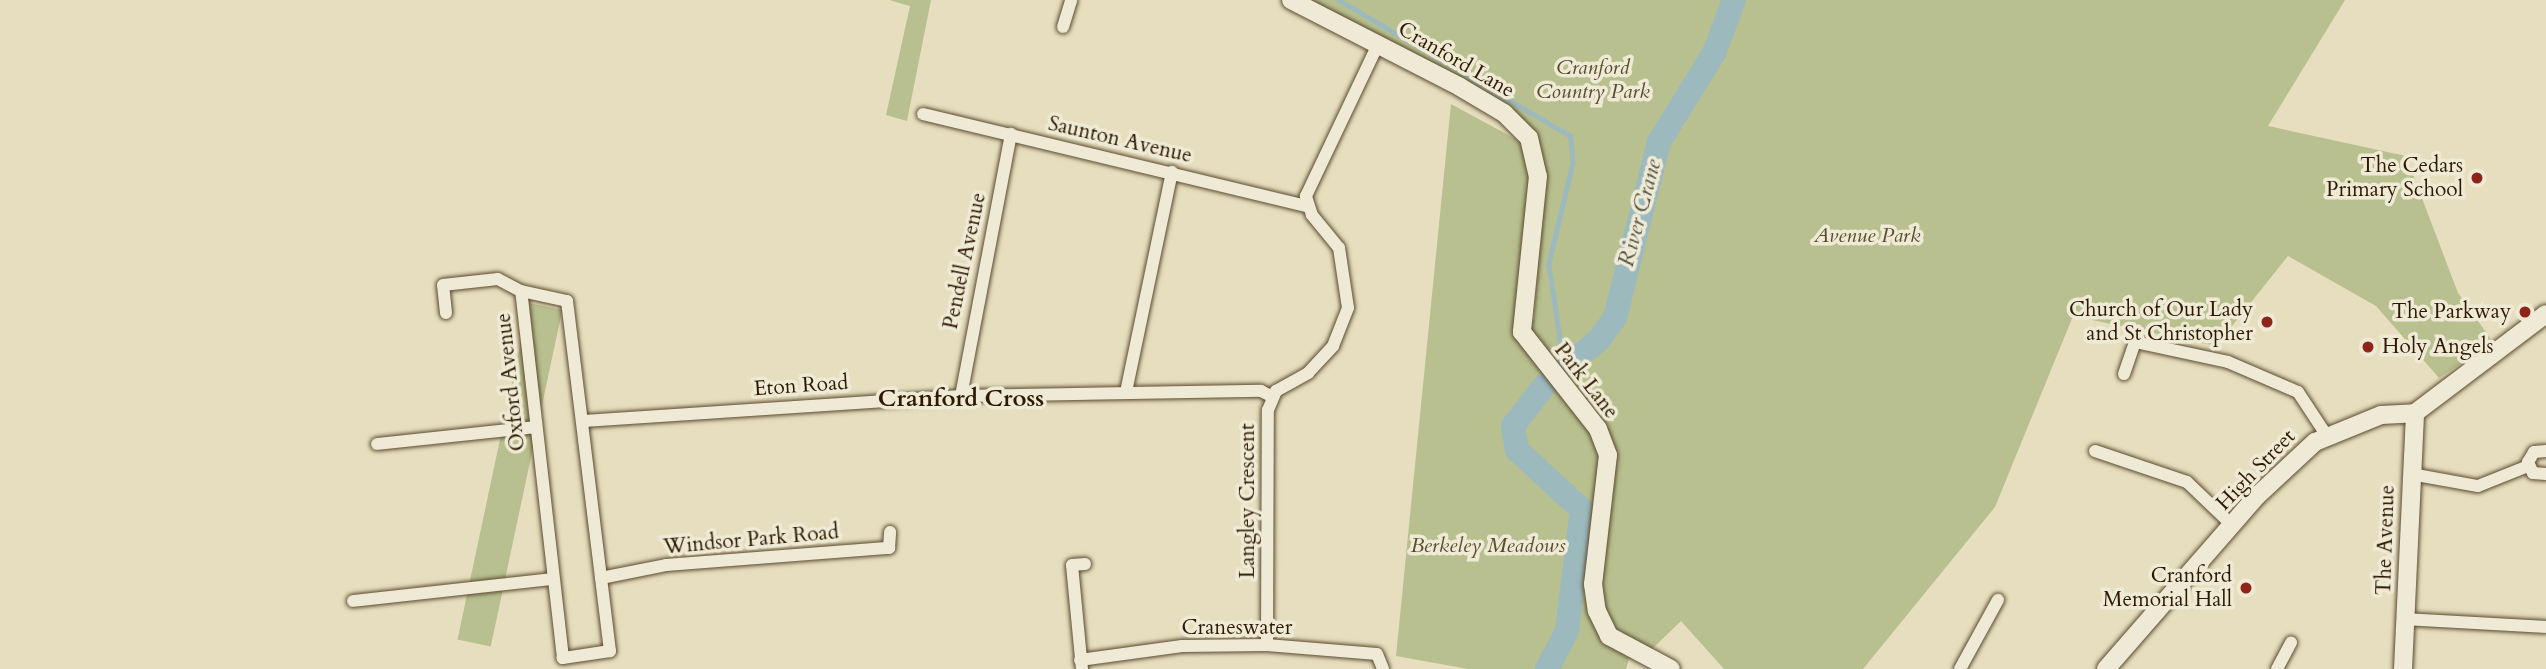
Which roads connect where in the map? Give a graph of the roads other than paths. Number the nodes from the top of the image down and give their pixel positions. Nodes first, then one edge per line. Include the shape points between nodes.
1 (1071, 0) edge
2 (1291, 0) edge
3 (1063, 27) dead end
4 (1379, 42) junction
5 (923, 114) dead end
6 (1011, 134) junction
7 (1172, 172) junction
8 (1307, 206) junction
9 (521, 291) junction
10 (446, 313) dead end
11 (2546, 314) edge
12 (1522, 332) joint
13 (2124, 374) dead end
14 (1126, 392) junction
15 (961, 396) junction
16 (1271, 396) junction
17 (2415, 413) junction
18 (584, 421) junction
19 (535, 428) junction
20 (2327, 436) junction
21 (377, 444) dead end
22 (2095, 452) dead end
23 (2546, 452) edge
24 (2528, 466) junction
25 (2411, 474) junction
26 (2546, 474) edge
27 (2233, 526) junction
28 (890, 532) dead end
29 (1072, 565) dead end
30 (601, 578) junction
31 (552, 579) junction
32 (1998, 600) dead end
33 (353, 601) dead end
34 (2405, 619) junction
35 (2546, 627) edge
36 (2291, 643) dead end
37 (1267, 645) junction
38 (587, 662) edge
39 (1081, 665) edge
40 (1383, 669) edge
41 (1671, 669) edge
42 (1960, 669) edge
43 (2106, 669) edge
44 (2277, 669) edge
45 (2403, 669) edge

1 - 3 street
2 - 4 street, Cranford Lane
4 - 8 street via 1312,180
4 - 12 street, Cranford Lane via 1504,113 1529,138 1538,176
5 - 6 street, Saunton Avenue
6 - 7 street, Saunton Avenue
6 - 15 street, Pendell Avenue
7 - 8 street, Saunton Avenue
7 - 14 street
8 - 16 street, Langley Crescent via 1339,248 1348,308 1333,346 1308,373
9 - 10 street via 498,279 443,279
9 - 18 street, Oxford Avenue via 567,301
9 - 19 street, Oxford Avenue
11 - 17 street
12 - 41 street, Park Lane via 1550,374 1598,429 1608,455 1593,584 1597,611 1609,636
13 - 20 street via 2135,342 2228,362 2298,392
14 - 15 street, Eton Road
14 - 16 street, Eton Road
15 - 18 street, Eton Road
16 - 37 street, Langley Crescent
17 - 20 street, High Street via 2381,415
17 - 25 street, The Avenue
18 - 30 street, Oxford Avenue
19 - 21 street
19 - 31 street, Oxford Avenue
20 - 27 street, High Street via 2283,469
22 - 27 street via 2187,482
23 - 24 street via 2534,452
24 - 25 street via 2478,486
24 - 26 street
25 - 34 street, The Avenue
27 - 43 street, High Street
28 - 30 street, Windsor Park Road via 889,548 666,565
29 - 39 street, Craneswater
30 - 38 street, Oxford Avenue via 610,651
31 - 33 street
31 - 38 street, Oxford Avenue via 563,658
32 - 42 street
34 - 35 street
34 - 45 street, The Avenue
36 - 44 street
37 - 39 street, Craneswater via 1182,646
37 - 40 street, Craneswater via 1377,654

